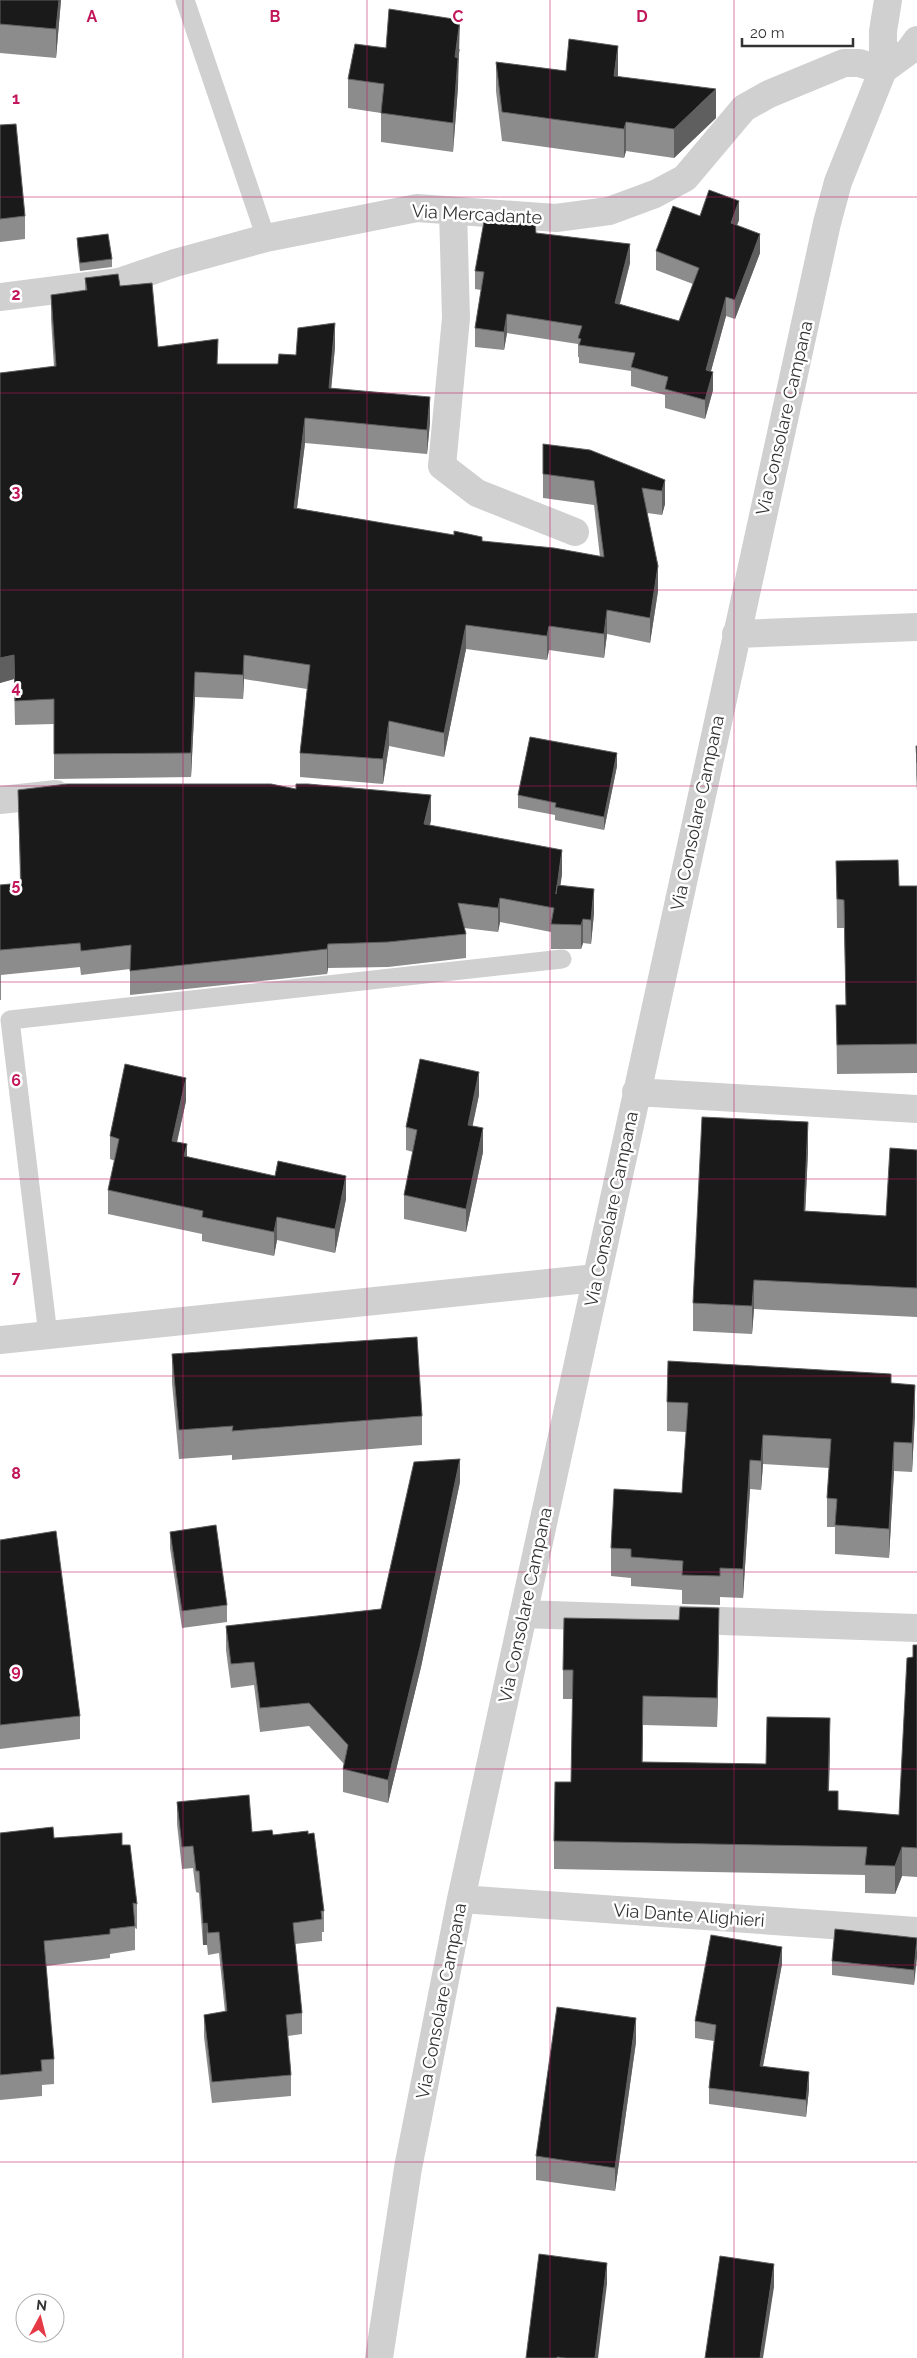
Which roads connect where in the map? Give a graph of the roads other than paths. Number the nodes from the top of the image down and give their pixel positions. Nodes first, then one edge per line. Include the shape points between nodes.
1 (184, 0) edge
2 (888, 0) edge
3 (917, 40) edge
4 (883, 70) junction
5 (453, 211) junction
6 (266, 238) junction
7 (0, 297) edge
8 (575, 532) dead end
9 (917, 627) edge
10 (736, 634) junction
11 (86, 793) edge
12 (0, 800) edge
13 (562, 959) dead end
14 (636, 1092) junction
15 (917, 1109) edge
16 (596, 1278) junction
17 (48, 1335) junction
18 (0, 1340) edge
19 (523, 1614) junction
20 (917, 1628) edge
21 (461, 1899) junction
22 (917, 1931) edge
23 (379, 2358) edge

1 - 6 lane
2 - 4 street, Via Consolare Campana via 883,31
3 - 4 street via 909,51
4 - 5 street, Via Mercadante via 859,63 844,63 769,94 744,108 685,178 655,194 609,211 556,218
4 - 10 street, Via Consolare Campana via 831,207
5 - 6 street, Via Mercadante via 417,208
5 - 8 street via 456,318 442,466 477,493
6 - 7 street, Via Mercadante via 119,282
9 - 10 street
10 - 14 street, Via Consolare Campana
11 - 12 street
13 - 17 lane via 10,1020
14 - 15 street
14 - 16 street, Via Consolare Campana
16 - 17 street
16 - 19 street, Via Consolare Campana
17 - 18 street
19 - 20 street
19 - 21 street, Via Consolare Campana
21 - 22 street, Via Dante Alighieri
21 - 23 street, Via Consolare Campana via 408,2168

